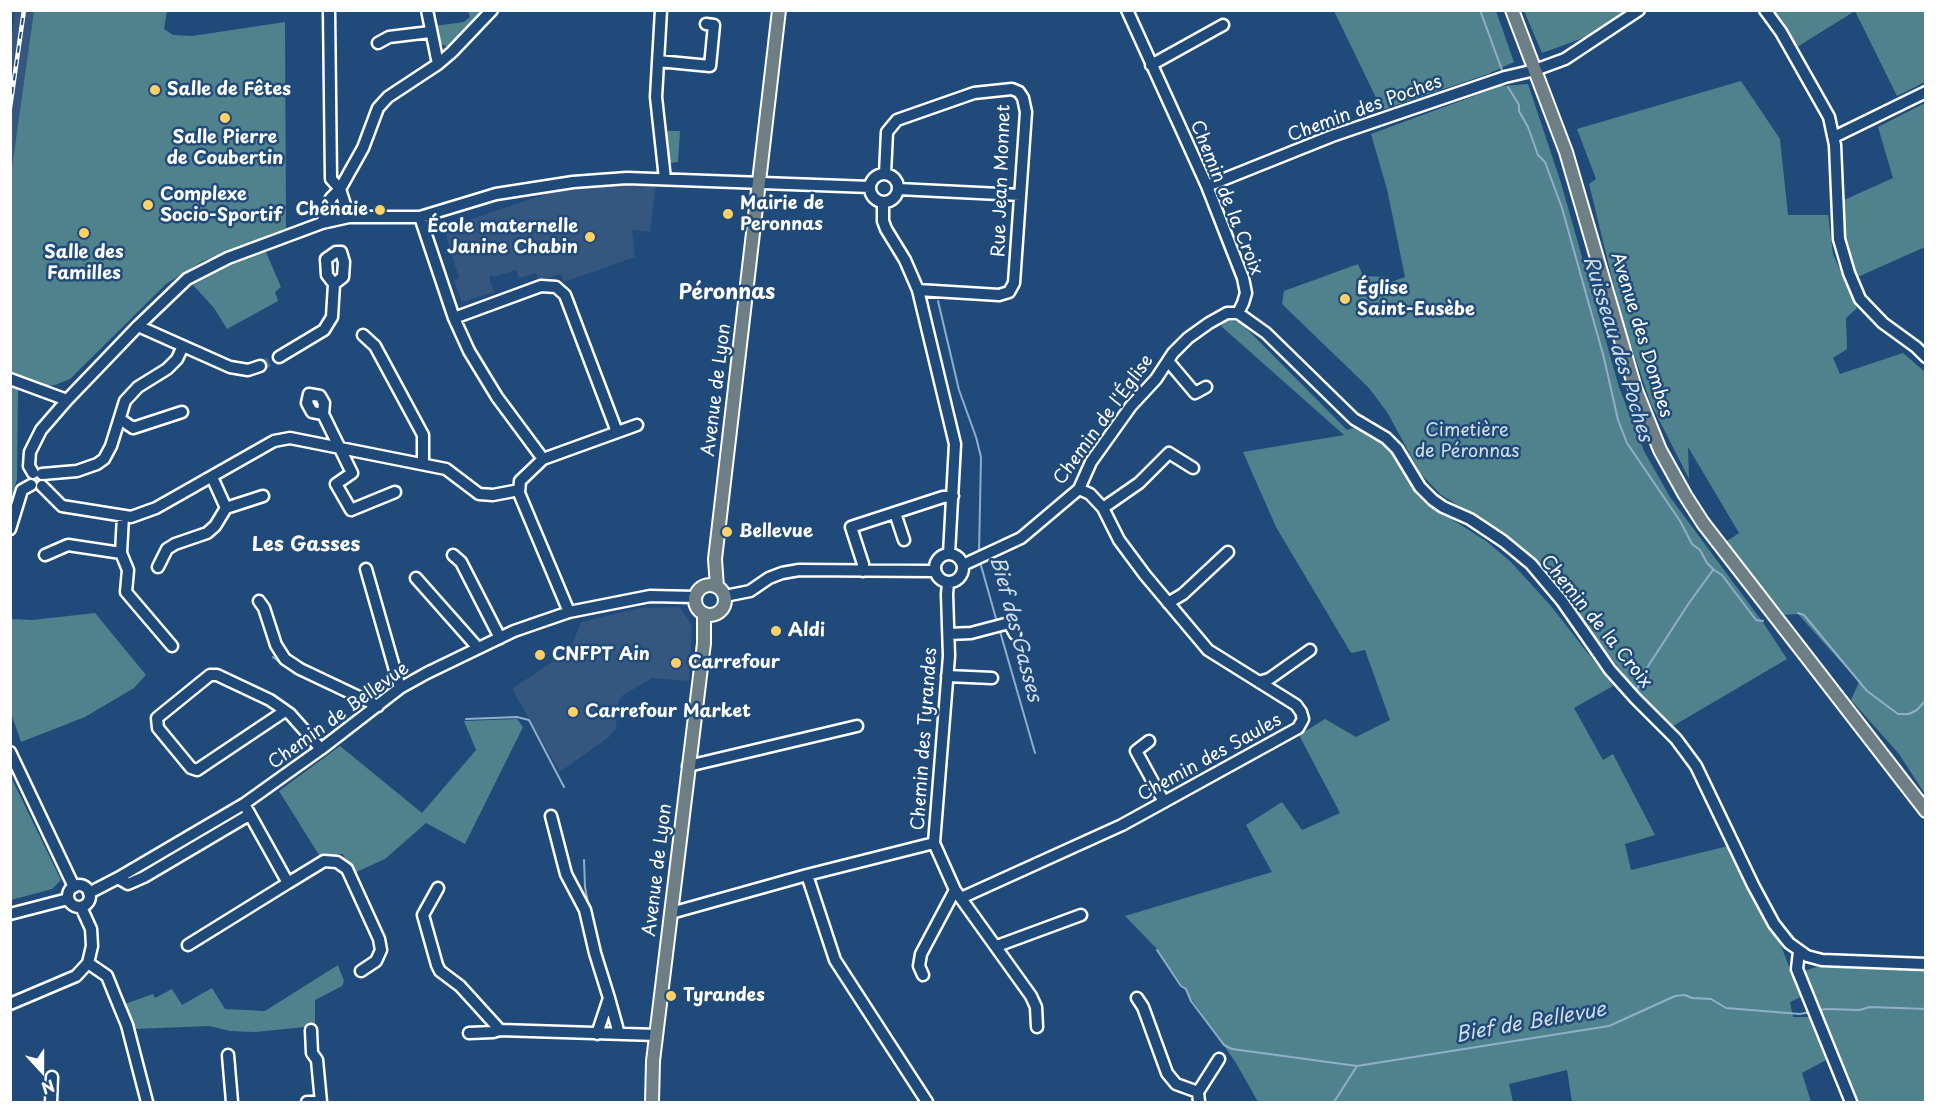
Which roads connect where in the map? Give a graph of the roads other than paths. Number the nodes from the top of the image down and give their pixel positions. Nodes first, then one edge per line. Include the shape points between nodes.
1 (329, 10) edge
2 (427, 10) edge
3 (492, 10) edge
4 (661, 10) edge
5 (779, 10) edge
6 (1126, 10) edge
7 (1512, 10) edge
8 (1639, 10) edge
9 (1765, 10) edge
10 (706, 24) dead end
11 (1223, 25) dead end
12 (430, 32) junction
13 (378, 43) dead end
14 (658, 61) junction
15 (438, 64) junction
16 (1151, 65) junction
17 (1535, 70) junction
18 (1926, 92) edge
19 (1834, 137) junction
20 (885, 174) junction
21 (665, 179) junction
22 (760, 182) junction
23 (1208, 186) junction
24 (870, 187) junction
25 (340, 189) junction
26 (898, 189) junction
27 (1020, 195) junction
28 (883, 202) junction
29 (349, 217) junction
30 (420, 217) junction
31 (321, 223) junction
32 (334, 284) dead end
33 (918, 291) junction
34 (1238, 313) junction
35 (454, 318) junction
36 (138, 326) junction
37 (363, 335) dead end
38 (183, 346) junction
39 (279, 357) tunnel mouth
40 (1926, 357) edge
41 (1168, 362) junction
42 (260, 366) tunnel mouth
43 (10, 379) edge
44 (1206, 387) dead end
45 (67, 400) junction
46 (182, 412) dead end
47 (323, 414) dead end
48 (120, 419) junction
49 (637, 425) dead end
50 (617, 432) junction
51 (339, 448) junction
52 (543, 459) junction
53 (423, 464) junction
54 (1193, 468) dead end
55 (38, 473) junction
56 (212, 477) junction
57 (36, 485) junction
58 (1078, 489) junction
59 (519, 490) junction
60 (395, 492) dead end
61 (263, 496) dead end
62 (953, 496) junction
63 (226, 508) junction
64 (1103, 508) junction
65 (895, 513) junction
66 (123, 516) junction
67 (10, 529) edge
68 (904, 540) dead end
69 (1228, 552) dead end
70 (121, 553) junction
71 (949, 554) junction
72 (45, 555) dead end
73 (453, 555) dead end
74 (963, 565) junction
75 (158, 567) dead end
76 (366, 569) dead end
77 (863, 571) junction
78 (934, 571) junction
79 (416, 578) dead end
80 (948, 583) junction
81 (717, 590) junction
82 (695, 597) junction
83 (259, 601) dead end
84 (1168, 603) junction
85 (569, 612) junction
86 (710, 614) junction
87 (949, 634) junction
88 (1015, 634) dead end
89 (500, 638) junction
90 (172, 646) dead end
91 (478, 648) junction
92 (1310, 650) dead end
93 (947, 676) junction
94 (992, 678) dead end
95 (1259, 682) junction
96 (400, 688) junction
97 (378, 706) junction
98 (285, 711) junction
99 (856, 726) dead end
100 (1149, 741) dead end
101 (321, 749) junction
102 (10, 752) edge
103 (688, 766) junction
104 (1164, 802) junction
105 (246, 809) junction
106 (1926, 811) edge
107 (551, 816) dead end
108 (934, 843) junction
109 (807, 875) junction
110 (288, 883) junction
111 (74, 887) junction
112 (438, 888) dead end
113 (89, 892) junction
114 (958, 894) junction
115 (69, 899) junction
116 (81, 907) junction
117 (671, 913) junction
118 (10, 914) edge
119 (1081, 915) dead end
120 (188, 945) dead end
121 (996, 946) junction
122 (1799, 951) junction
123 (88, 963) junction
124 (1926, 964) edge
125 (361, 971) dead end
126 (923, 975) dead end
127 (609, 998) junction
128 (1137, 998) dead end
129 (10, 1004) edge
130 (1038, 1028) dead end
131 (311, 1030) dead end
132 (500, 1030) junction
133 (469, 1033) dead end
134 (597, 1034) junction
135 (619, 1034) junction
136 (656, 1035) junction
137 (228, 1055) dead end
138 (1219, 1059) dead end
139 (52, 1077) dead end
140 (1199, 1097) edge
141 (51, 1102) edge
142 (147, 1102) edge
143 (232, 1102) edge
144 (307, 1102) edge
145 (652, 1102) edge
146 (927, 1102) edge
147 (1851, 1102) edge

1 - 25 street via 331,179
2 - 12 street
3 - 15 street
4 - 14 street
5 - 22 main road, Avenue de Lyon
6 - 16 street, Chemin de la Croix
7 - 17 main road, Avenue des Dombes
8 - 17 street, Chemin des Poches via 1564,59
9 - 19 street via 1829,117
10 - 14 street via 714,25 710,66
11 - 16 street
12 - 13 street via 389,37
12 - 15 street
14 - 21 street via 656,97
15 - 25 street via 378,108 363,148
16 - 23 street, Chemin de la Croix
17 - 23 street, Chemin des Poches via 1332,136
17 - 106 main road, Avenue des Dombes via 1566,152 1635,388 1660,450 1709,532
18 - 19 street
19 - 40 street via 1839,239 1849,273 1860,299
20 - 24 street via 877,176
20 - 26 street via 893,177
20 - 27 street, Rue Jean Monnet via 887,132 897,120 974,93 1012,89 1023,98 1026,112
21 - 22 street
21 - 30 street via 627,178 523,189
22 - 24 street
22 - 81 main road, Avenue de Lyon via 715,559 710,573
23 - 34 street, Chemin de la Croix via 1243,278 1246,292
24 - 28 street via 873,197
25 - 29 street
25 - 31 street via 331,198
26 - 27 street
26 - 28 street via 893,199
27 - 33 street, Rue Jean Monnet via 1014,283 1009,292 999,296
28 - 33 street via 886,229
29 - 30 street
29 - 31 street
30 - 35 street
31 - 36 street via 198,272
32 - 39 street via 332,316 324,330
33 - 62 street via 955,444
34 - 41 street, Chemin de l'Église via 1227,313 1209,323 1188,338
34 - 122 street, Chemin de la Croix via 1266,333 1354,419 1386,438 1433,500 1503,540 1531,564 1610,670 1676,739 1696,766 1774,924
35 - 50 street via 541,286 556,287 565,295
35 - 52 street via 482,375
36 - 38 street
36 - 45 street
37 - 53 street via 375,346 423,435
38 - 42 street via 230,367 248,370
38 - 48 street via 167,369 138,387 126,401
41 - 44 street via 1195,393
41 - 58 street, Chemin de l'Église via 1091,462
43 - 45 street
45 - 55 street via 41,430 30,452 29,466
46 - 48 street via 133,428
47 - 51 street
48 - 55 street via 111,446 97,464 77,471
49 - 50 street
50 - 52 street
51 - 53 street
51 - 56 street via 290,438 274,441
51 - 60 street via 352,473 336,484 351,510
52 - 59 street via 520,481
53 - 59 street via 446,468 479,494
54 - 64 street via 1169,453 1139,483
55 - 57 street via 30,477
56 - 63 street
56 - 66 street via 156,508
57 - 66 street via 62,506
57 - 67 street via 22,490
58 - 64 street, Chemin des Saules via 1090,494
58 - 74 street, Chemin de l'Église via 1021,538
59 - 85 street
61 - 63 street
62 - 65 street
62 - 71 street
63 - 75 street via 207,533 167,549
64 - 84 street, Chemin des Saules via 1119,540
65 - 68 street
65 - 77 street via 851,527
66 - 70 street
69 - 84 street
70 - 72 street via 68,545
70 - 90 street via 128,570 126,592
71 - 74 street via 958,557
71 - 78 street via 938,559
73 - 89 street via 461,562
74 - 80 street via 960,577
76 - 96 street
77 - 78 street
77 - 81 street via 799,570 769,578 750,591
78 - 80 street
79 - 91 street
80 - 87 street, Chemin des Tyrandes
81 - 82 main road via 700,589
81 - 86 main road via 724,607
82 - 85 street, Chemin de Bellevue via 650,596
82 - 86 main road via 696,605
83 - 97 street via 285,659
84 - 95 street, Chemin des Saules via 1208,650
85 - 89 street, Chemin de Bellevue
86 - 103 main road, Avenue de Lyon
87 - 88 street via 1009,623
87 - 93 street, Chemin des Tyrandes
89 - 91 street, Chemin de Bellevue
91 - 96 street, Chemin de Bellevue
92 - 95 street
93 - 94 street
93 - 108 street, Chemin des Tyrandes
95 - 104 street, Chemin des Saules via 1296,705 1303,719 1298,728
96 - 97 street, Chemin de Bellevue
97 - 101 street, Chemin de Bellevue
98 - 98 street via 260,695 210,675 157,718 158,728 191,768 197,770
98 - 101 street
99 - 103 street
100 - 104 street via 1136,751
101 - 105 street, Chemin de Bellevue
102 - 111 street
103 - 117 main road, Avenue de Lyon
104 - 114 street, Chemin des Saules via 1122,825
105 - 110 street
105 - 113 street, Chemin de Bellevue
107 - 127 street via 566,874 585,910
108 - 109 street, Chemin des Tyrandes
108 - 114 street
109 - 117 street, Chemin des Tyrandes
109 - 146 street via 835,960
110 - 120 street
110 - 125 street via 324,861 337,862 347,869 381,950 376,961
111 - 113 street via 85,887
111 - 115 street
112 - 132 street via 423,915 437,965
113 - 116 street via 88,902
114 - 121 street
114 - 126 street via 921,954
115 - 116 street
115 - 118 street
116 - 123 street via 91,929
117 - 136 main road, Avenue de Lyon
119 - 121 street
121 - 130 street via 1031,996
122 - 124 street, Chemin de la Croix via 1822,960
122 - 147 street via 1797,969
123 - 129 street via 76,976
123 - 142 street via 106,976 115,996
127 - 134 street
127 - 135 street
128 - 140 street via 1167,1073 1176,1084
131 - 144 street via 321,1102
132 - 133 street
132 - 134 street
134 - 135 street
135 - 136 street
136 - 145 main road, Avenue de Lyon
137 - 143 street
138 - 140 street
139 - 141 street

